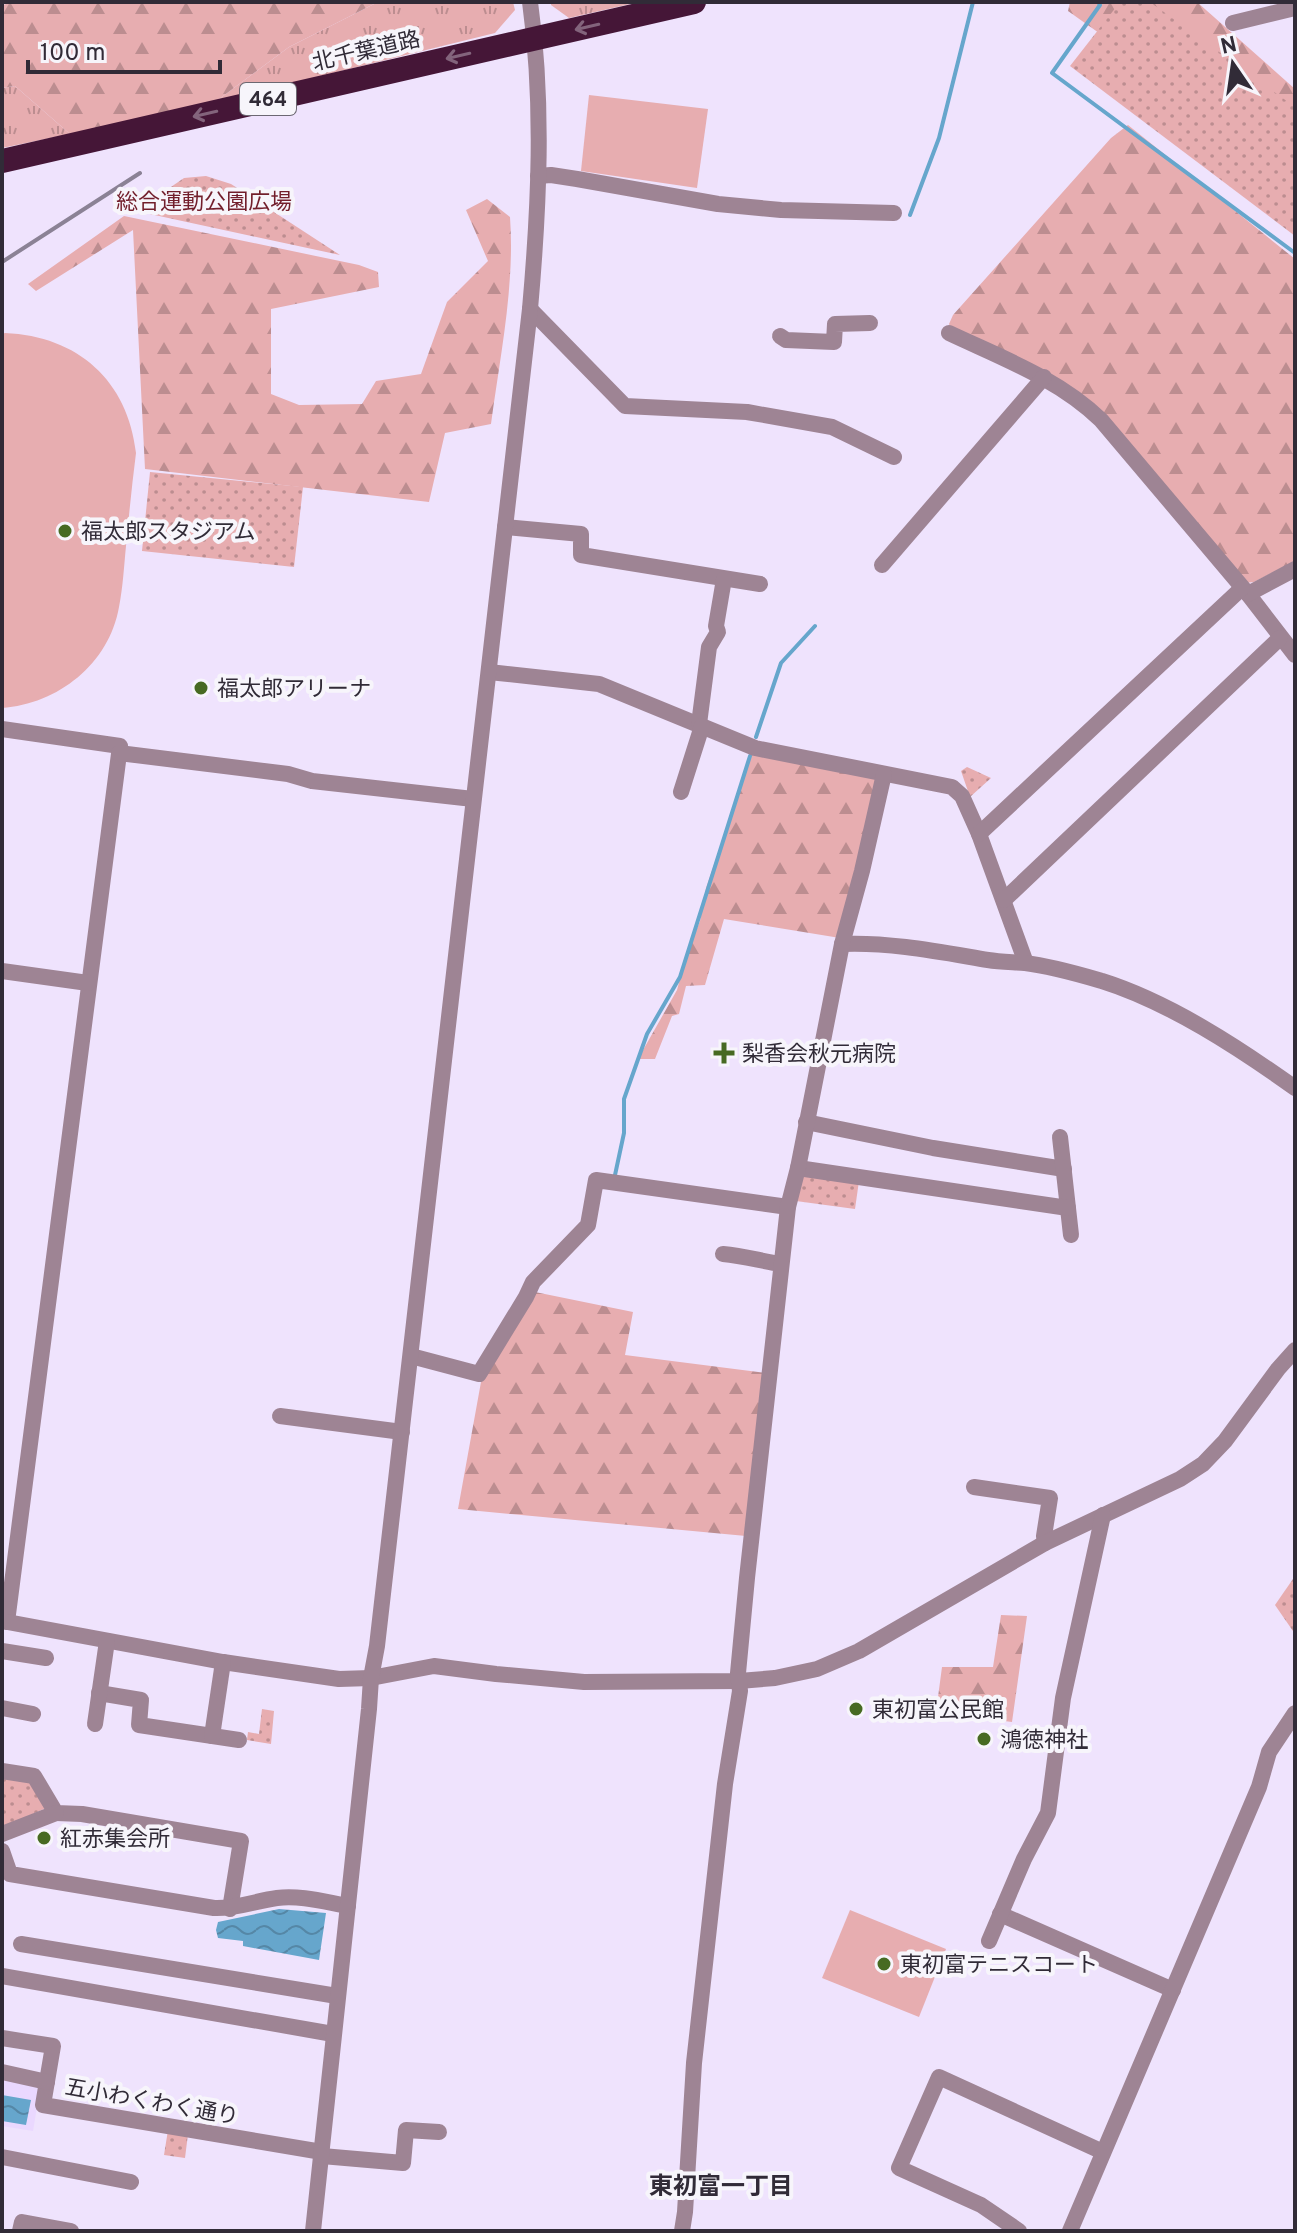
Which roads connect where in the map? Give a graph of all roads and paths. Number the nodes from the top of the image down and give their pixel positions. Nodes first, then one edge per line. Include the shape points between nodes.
1 (530, 2) edge
2 (694, 2) edge
3 (1295, 8) edge
4 (1259, 10) edge
5 (1233, 23) dead end
6 (534, 39) junction
7 (2, 161) edge
8 (538, 176) junction
9 (894, 213) dead end
10 (530, 309) junction
11 (870, 323) dead end
12 (949, 333) dead end
13 (780, 336) dead end
14 (1044, 377) junction
15 (894, 457) dead end
16 (505, 527) junction
17 (882, 565) dead end
18 (1295, 569) edge
19 (724, 579) junction
20 (760, 584) dead end
21 (1245, 591) junction
22 (1280, 638) junction
23 (1295, 655) edge
24 (489, 672) junction
25 (700, 725) junction
26 (2, 729) edge
27 (119, 753) junction
28 (884, 774) junction
29 (681, 792) dead end
30 (473, 799) junction
31 (979, 834) junction
32 (1004, 900) junction
33 (842, 944) junction
34 (1026, 963) junction
35 (2, 971) edge
36 (88, 983) junction
37 (1295, 1088) edge
38 (806, 1122) junction
39 (1060, 1137) dead end
40 (798, 1168) junction
41 (1064, 1169) junction
42 (788, 1207) junction
43 (1068, 1208) junction
44 (1071, 1235) dead end
45 (723, 1254) dead end
46 (781, 1264) junction
47 (1295, 1350) edge
48 (411, 1356) junction
49 (280, 1416) dead end
50 (402, 1432) junction
51 (974, 1487) dead end
52 (1103, 1515) junction
53 (1045, 1543) junction
54 (4, 1622) edge
55 (107, 1641) junction
56 (2, 1651) edge
57 (46, 1658) dead end
58 (223, 1662) junction
59 (371, 1678) junction
60 (739, 1681) junction
61 (99, 1693) junction
62 (2, 1708) edge
63 (1295, 1713) edge
64 (33, 1714) dead end
65 (95, 1724) dead end
66 (212, 1736) junction
67 (239, 1740) dead end
68 (2, 1771) edge
69 (56, 1813) junction
70 (2, 1834) edge
71 (2, 1851) edge
72 (348, 1906) junction
73 (230, 1909) junction
74 (1000, 1914) junction
75 (989, 1941) dead end
76 (21, 1944) dead end
77 (2, 1976) edge
78 (1173, 1990) junction
79 (337, 1996) junction
80 (333, 2034) junction
81 (2, 2038) edge
82 (2, 2072) edge
83 (47, 2082) junction
84 (439, 2132) dead end
85 (1103, 2152) junction
86 (322, 2154) junction
87 (2, 2157) edge
88 (131, 2182) dead end
89 (20, 2231) edge
90 (71, 2231) edge
91 (313, 2231) edge
92 (682, 2231) edge
93 (1019, 2231) edge
94 (1070, 2231) edge

1 - 6 street
2 -> 6 highway, 北千葉道路 / 464
3 - 4 street
4 - 5 street
6 -> 7 highway, 北千葉道路 / 464
6 - 8 street
8 - 9 street via 718,204
8 - 10 street
10 - 15 street via 625,406 747,412 832,427
10 - 16 street
11 - 13 street via 835,324 834,342
12 - 14 street
14 - 17 street
14 - 21 street via 1101,420
16 - 19 street via 581,534 581,555
16 - 24 street
18 - 21 street
19 - 20 street
19 - 25 street
21 - 22 street
21 - 31 street
22 - 23 street
22 - 32 street
24 - 25 street via 599,684
24 - 30 street
25 - 28 street via 755,748
25 - 29 street
26 - 27 street via 120,746
27 - 30 street
27 - 36 street
28 - 31 street via 952,787 962,796
28 - 33 street
30 - 48 street
31 - 32 street
32 - 34 street
33 - 34 street via 875,943
33 - 38 street
34 - 37 street via 1106,982 1152,1002 1209,1031
35 - 36 street
36 - 54 street
38 - 40 street
38 - 41 street
39 - 41 street
40 - 42 street
40 - 43 street
41 - 43 street
42 - 46 street
42 - 48 street via 596,1180 588,1225 533,1282 479,1374
43 - 44 street
45 - 46 street
46 - 60 street
47 - 52 street via 1203,1464
48 - 50 street
49 - 50 street
50 - 59 street
51 - 53 street via 1050,1498
52 - 53 street
52 - 74 street via 1063,1698 1048,1813
53 - 60 street via 859,1651 817,1669
54 - 55 street
55 - 58 street
55 - 61 street
56 - 57 street
58 - 59 street via 339,1679
58 - 66 street
59 - 60 street via 434,1666 584,1682
59 - 72 street
60 - 92 street via 694,2063
61 - 65 street
61 - 66 street via 141,1700 139,1725
62 - 64 street
63 - 78 street via 1269,1752
66 - 67 street
68 - 69 street via 34,1776
69 - 70 street
69 - 73 street via 241,1841
71 - 73 street via 10,1874
72 - 73 street via 290,1897
72 - 79 street
74 - 75 street
74 - 78 street
76 - 79 street
77 - 80 street
78 - 85 street
79 - 80 street
80 - 86 street
81 - 83 street via 53,2046
82 - 83 street, 五小わくわく通り
83 - 86 street, 五小わくわく通り via 43,2105
84 - 86 street via 406,2130 403,2163
85 - 93 street via 939,2077 899,2168 981,2205
85 - 94 street
86 - 91 street
87 - 88 street
89 - 90 street via 22,2222

